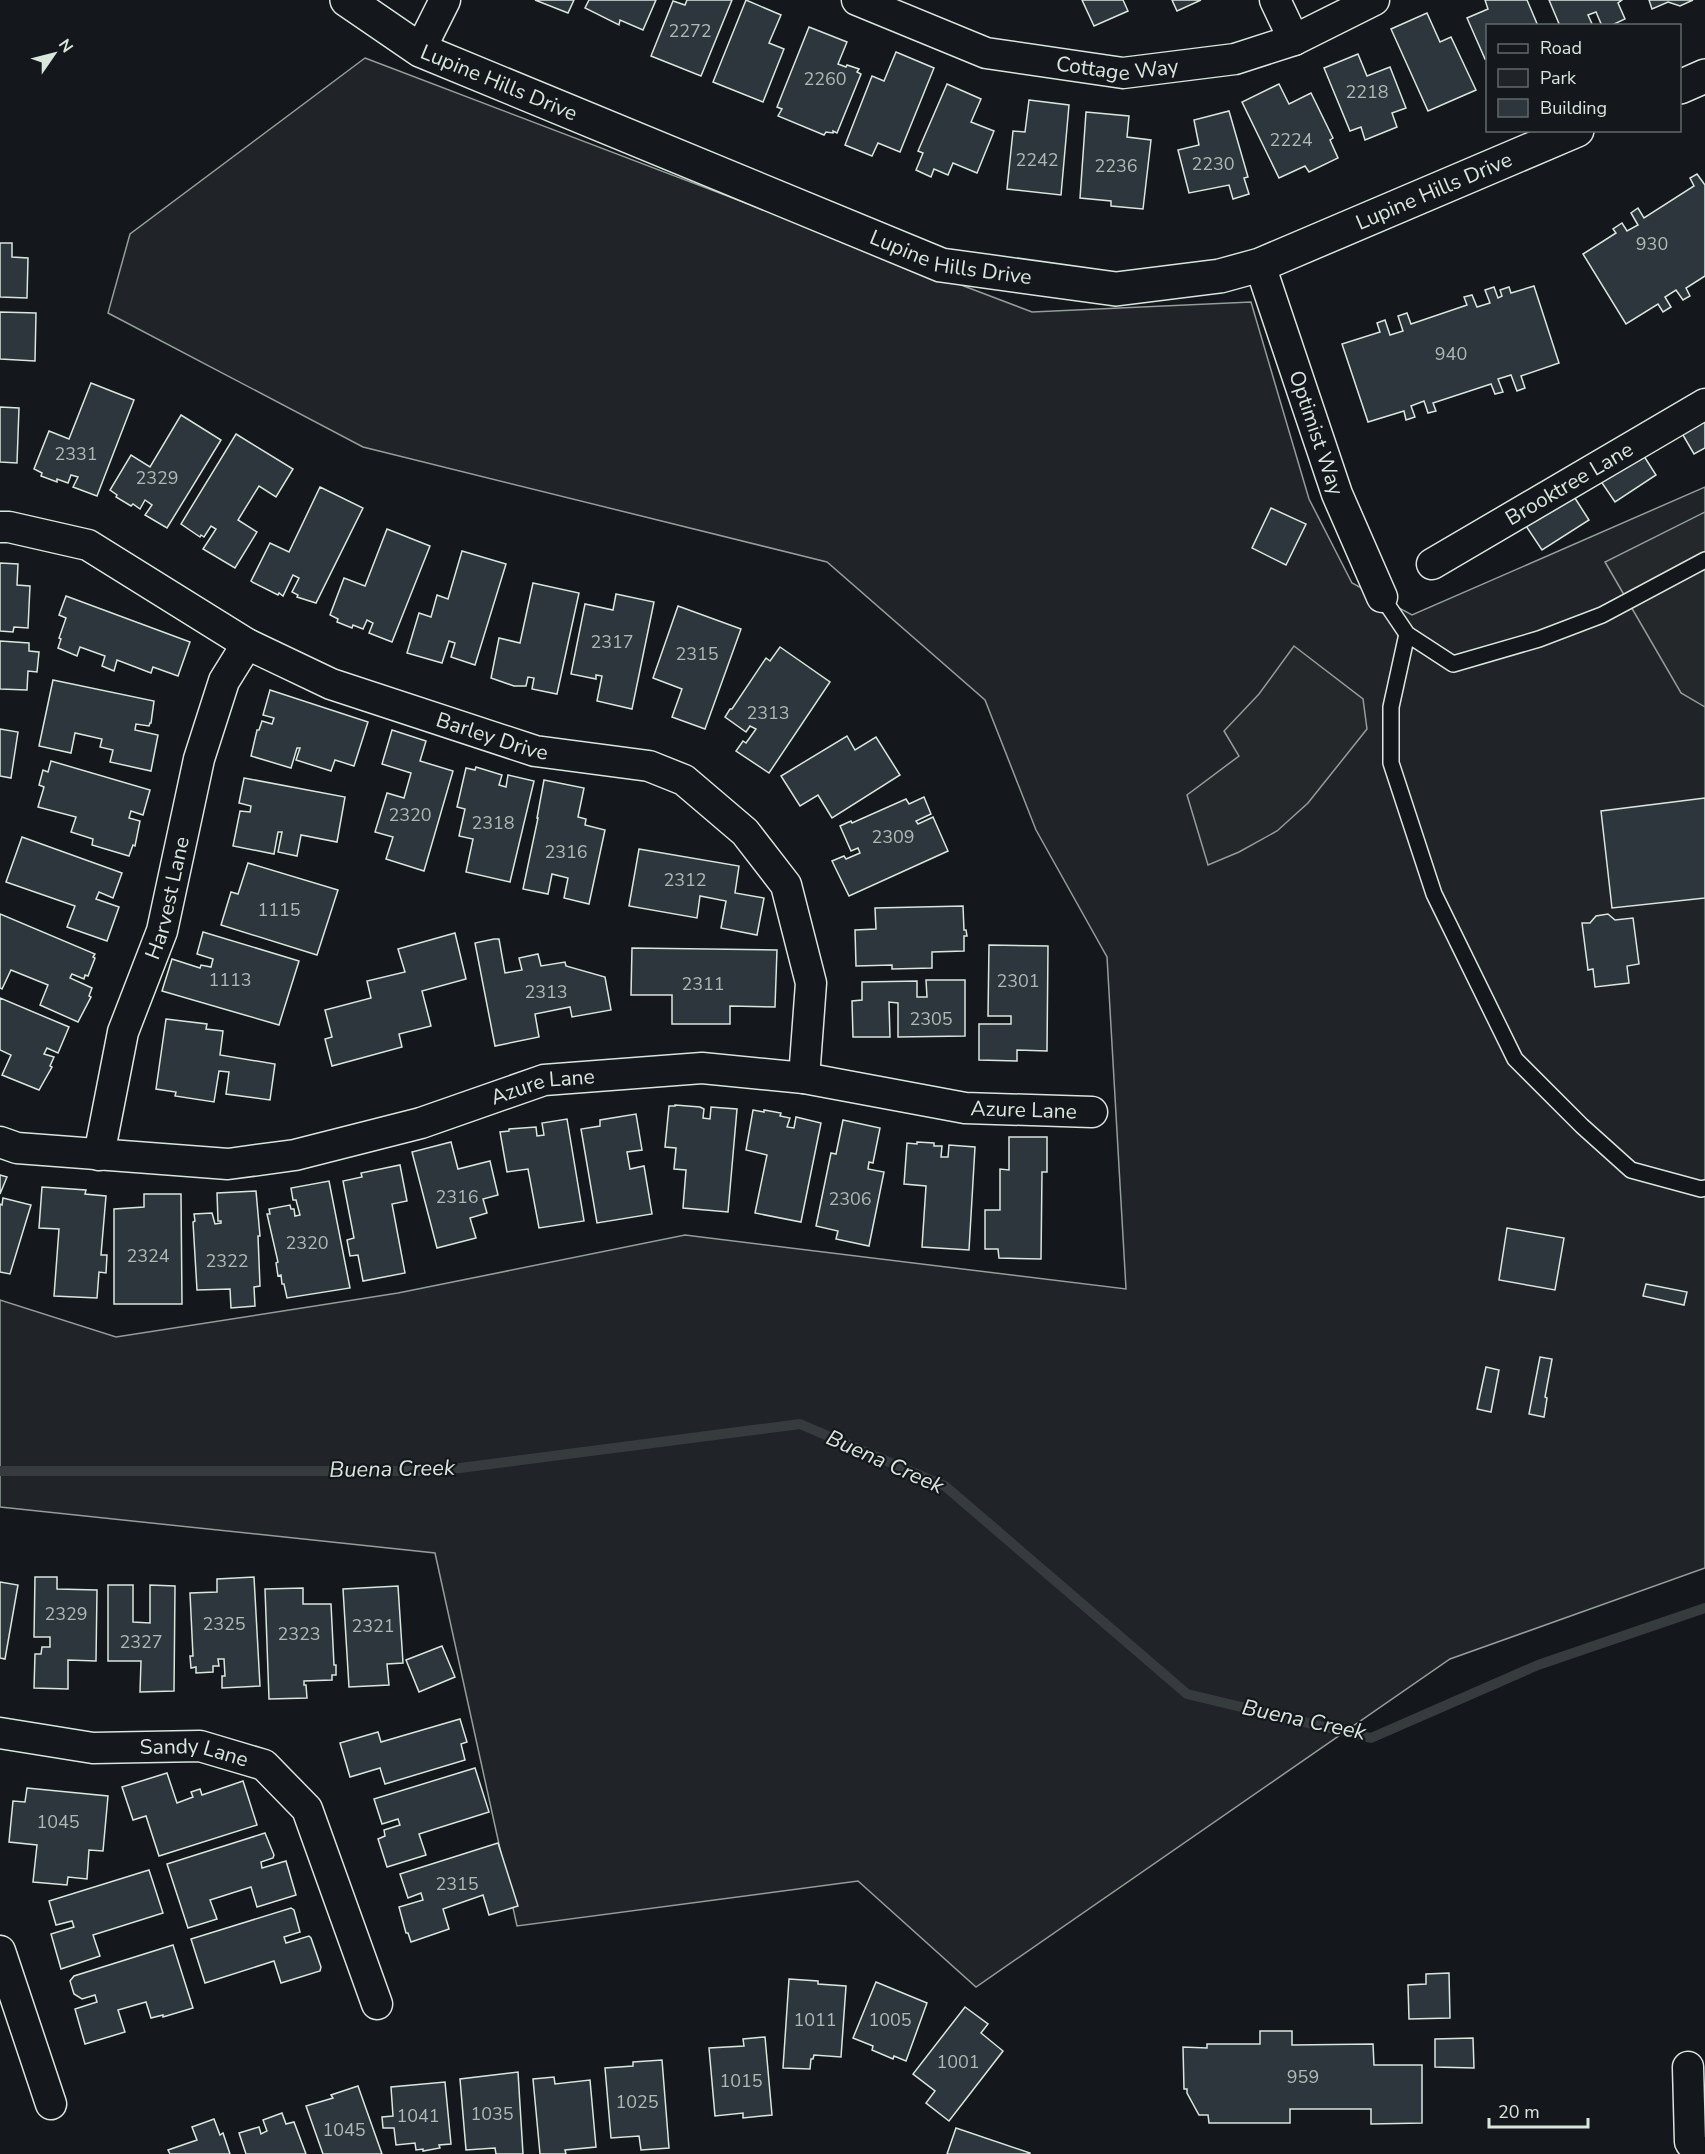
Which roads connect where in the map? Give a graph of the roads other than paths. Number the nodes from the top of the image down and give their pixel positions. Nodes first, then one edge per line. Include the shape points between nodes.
1 (347, 0) edge
2 (445, 0) edge
3 (857, 0) edge
4 (1275, 0) edge
5 (1374, 0) edge
6 (1294, 40) junction
7 (420, 50) junction
8 (1705, 76) edge
9 (1681, 87) edge
10 (1572, 132) edge
11 (1260, 265) junction
12 (1705, 404) edge
13 (0, 527) edge
14 (1705, 560) edge
15 (1432, 564) dead end
16 (1382, 597) joint
17 (1407, 634) junction
18 (247, 644) junction
19 (804, 1078) junction
20 (1092, 1112) dead end
21 (0, 1142) edge
22 (99, 1155) junction
23 (1705, 1188) edge
24 (0, 1733) edge
25 (0, 1951) edge
26 (377, 2004) dead end
27 (1688, 2067) dead end
28 (51, 2104) dead end
29 (1699, 2154) edge

1 - 7 street, Lupine Hills Drive
2 - 7 street
3 - 6 street, Cottage Way via 986,53 1123,73 1235,59
4 - 6 street
5 - 6 street, Cottage Way
7 - 11 street, Lupine Hills Drive via 941,266 1116,289 1220,276
8 - 9 street
10 - 11 street, Lupine Hills Drive
11 - 16 street, Optimist Way via 1337,494
12 - 15 street, Brooktree Lane
13 - 18 street, Barley Drive via 88,545
14 - 17 lane via 1602,615 1539,639 1453,664
16 - 17 lane
17 - 23 lane via 1391,707 1391,763 1434,894 1515,1059 1631,1170
18 - 19 street, Barley Drive via 331,684 536,751 649,766 684,780 745,832 786,885 811,983
18 - 22 street, Harvest Lane via 224,681 199,759 162,931 123,1032
19 - 20 street, Azure Lane via 965,1108
19 - 22 street, Azure Lane via 702,1068 544,1080 421,1123 296,1155 228,1164
21 - 22 street, Azure Lane via 17,1148
24 - 26 street, Sandy Lane via 93,1748 200,1746 264,1766 307,1809
25 - 28 street
27 - 29 street via 1689,2142

